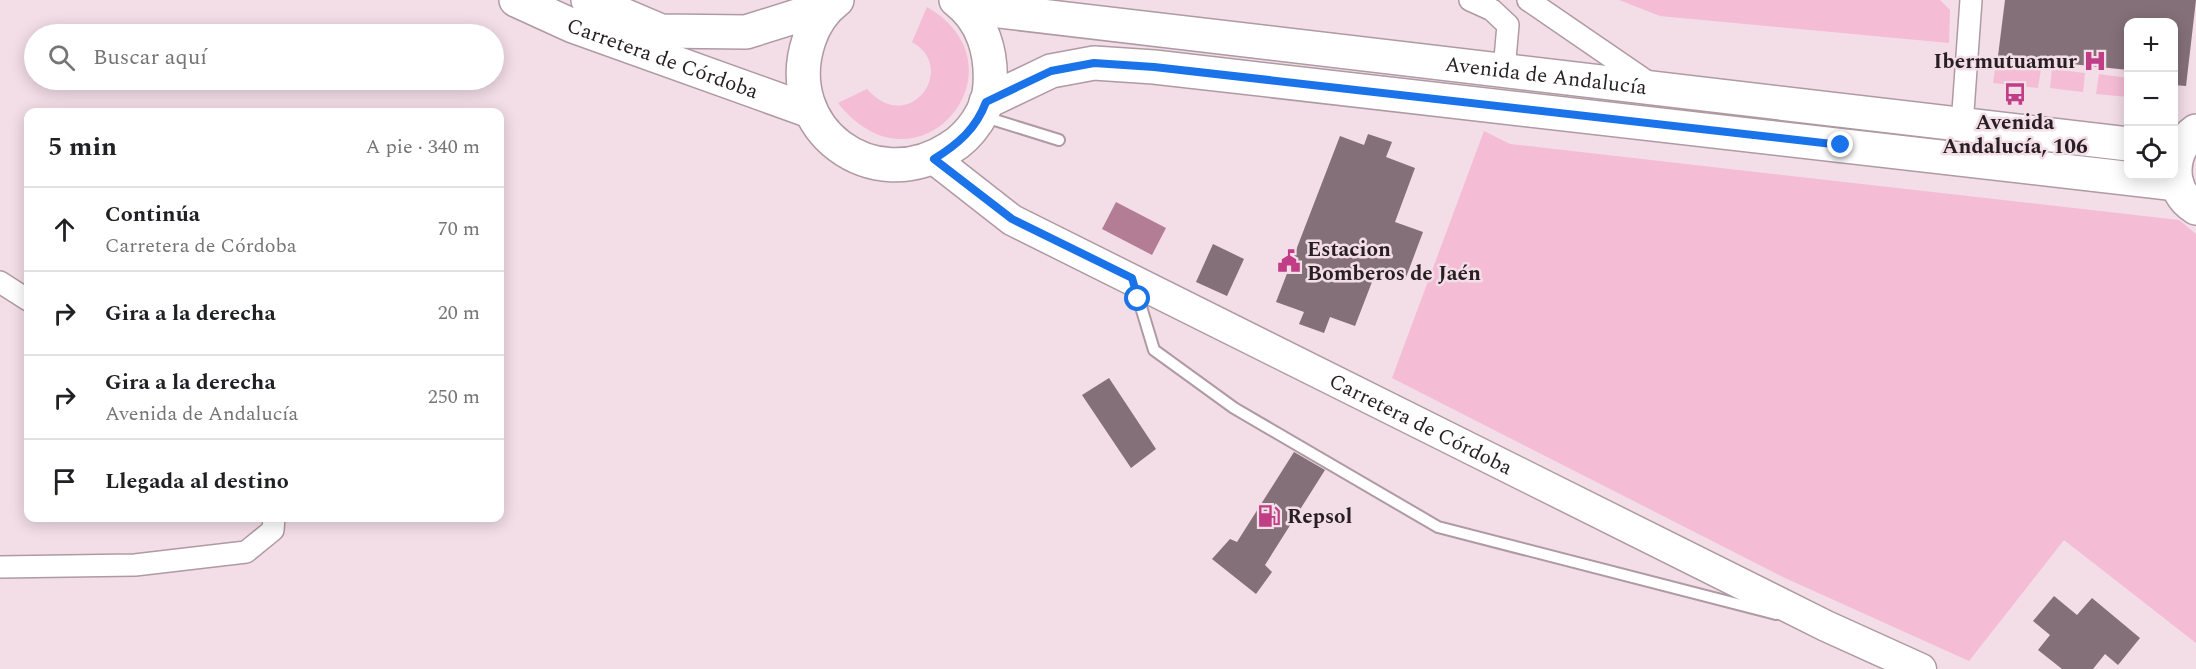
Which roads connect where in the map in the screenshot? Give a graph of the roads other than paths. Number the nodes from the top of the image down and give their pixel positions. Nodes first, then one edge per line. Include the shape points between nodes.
1 (516, 0) edge
2 (588, 0) edge
3 (1470, 0) edge
4 (1528, 0) edge
5 (1971, 0) edge
6 (833, 3) edge
7 (960, 3) edge
8 (1504, 70) junction
9 (1655, 87) junction
10 (983, 109) junction
11 (810, 111) junction
12 (1962, 125) junction
13 (1059, 140) dead end
14 (2183, 142) edge
15 (2124, 144) edge
16 (934, 159) junction
17 (2186, 196) edge
18 (1132, 278) junction
19 (0, 282) edge
20 (24, 297) edge
21 (274, 522) edge
22 (0, 567) edge
23 (1826, 626) junction
24 (1921, 669) edge

1 - 11 main road, Carretera de Córdoba via 573,26
2 - 6 main road, Carretera de Córdoba via 661,31 746,32
3 - 8 street via 1492,10 1508,25
4 - 9 street
5 - 12 street
6 - 11 main road via 813,29 804,56 803,84
7 - 8 main road, Avenida de Andalucía via 1053,19
7 - 10 main road via 982,30 991,58 990,88
8 - 9 main road, Avenida de Andalucía
9 - 12 main road, Avenida de Andalucía
10 - 13 lane
10 - 16 main road via 961,141
10 - 17 main road, Avenida de Andalucía via 1051,71 1094,63 1154,67
11 - 16 main road via 826,135 849,154 876,164 905,166
12 - 15 main road, Avenida de Andalucía
14 - 17 main road via 2174,172
16 - 18 main road, Carretera de Córdoba via 1012,219
18 - 23 main road, Carretera de Córdoba
18 - 23 lane via 1154,350 1234,408 1438,526
19 - 20 street
21 - 22 street via 273,530 246,552 135,565
23 - 24 main road, Carretera de Córdoba

